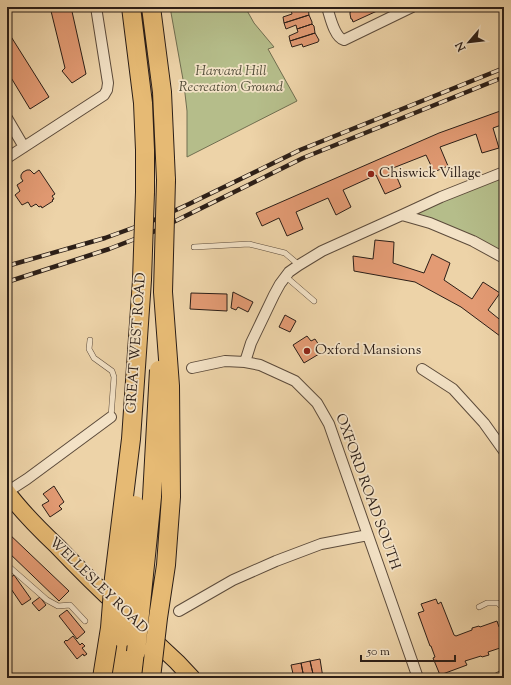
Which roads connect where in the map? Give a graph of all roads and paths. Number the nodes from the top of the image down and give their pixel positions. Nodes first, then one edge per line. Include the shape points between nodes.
1 (96, 7) edge
2 (131, 7) edge
3 (151, 7) edge
4 (327, 7) edge
5 (412, 7) edge
6 (7, 118) edge
7 (24, 147) junction
8 (7, 158) edge
9 (504, 172) edge
10 (402, 215) junction
11 (194, 247) dead end
12 (504, 258) edge
13 (299, 265) junction
14 (285, 276) junction
15 (142, 280) junction
16 (163, 292) junction
17 (314, 301) dead end
18 (90, 340) dead end
19 (245, 362) junction
20 (192, 368) dead end
21 (422, 369) dead end
22 (112, 417) joint
23 (504, 451) edge
24 (7, 492) edge
25 (368, 535) junction
26 (7, 565) edge
27 (479, 607) dead end
28 (504, 609) edge
29 (179, 611) dead end
30 (85, 621) dead end
31 (504, 675) edge
32 (102, 678) edge
33 (116, 678) edge
34 (132, 678) edge
35 (151, 678) edge
36 (192, 678) edge
37 (418, 678) edge
38 (498, 678) edge

1 - 7 street via 107,90 104,95
2 - 15 highway, GREAT WEST ROAD, bridge via 144,103 145,192
3 - 16 highway, GREAT WEST ROAD, bridge via 162,92 166,180
4 - 5 street via 336,32 344,40
6 - 7 street
7 - 8 street
9 - 10 street
10 - 12 street via 430,223 473,241
10 - 13 street via 322,251
11 - 13 lane via 249,244 285,253
13 - 14 street
14 - 17 lane
14 - 19 street via 251,343
15 - 32 highway, GREAT WEST ROAD, bridge via 131,439
15 - 33 highway, bridge via 135,497
16 - 34 highway, bridge via 152,497
16 - 35 highway, GREAT WEST ROAD, bridge via 170,386 171,497 166,565
18 - 22 lane via 89,349 94,358 112,371 114,378
19 - 20 street, OXFORD ROAD SOUTH via 225,361
19 - 25 street, OXFORD ROAD SOUTH via 260,365 295,382 317,403 329,424
21 - 23 street via 453,389 484,423
22 - 24 street
24 - 36 main road, WELLESLEY ROAD via 92,582
25 - 29 street via 321,544 276,561 233,580
25 - 37 street, OXFORD ROAD SOUTH
26 - 30 lane via 47,600 58,606 70,605
27 - 28 lane via 498,603
31 - 38 street

